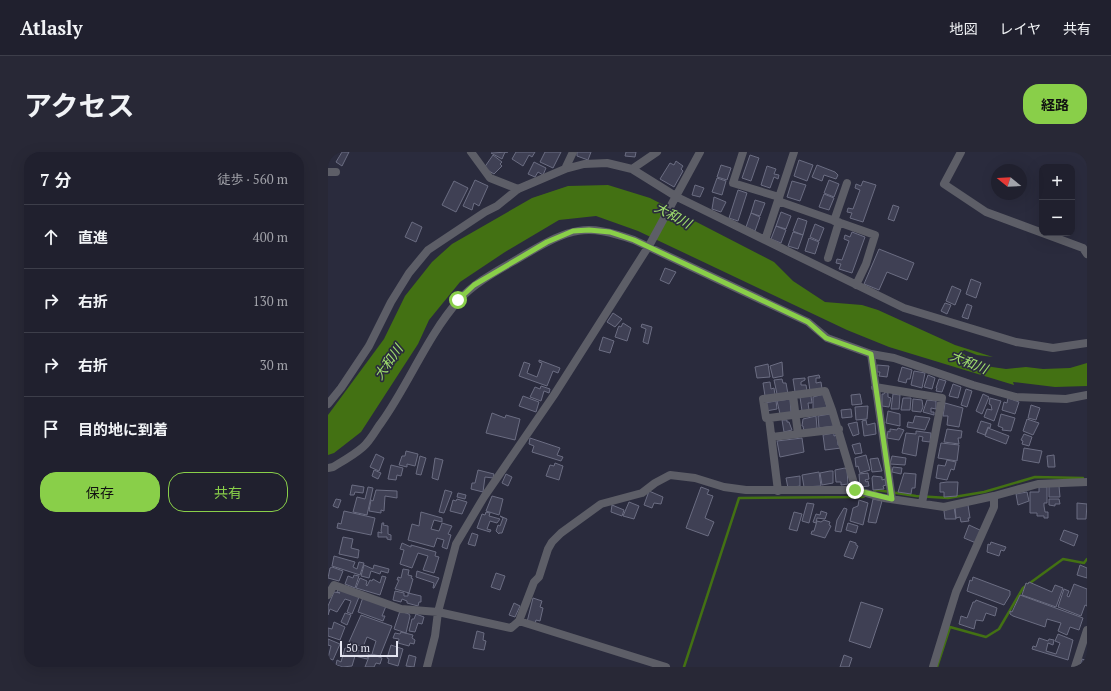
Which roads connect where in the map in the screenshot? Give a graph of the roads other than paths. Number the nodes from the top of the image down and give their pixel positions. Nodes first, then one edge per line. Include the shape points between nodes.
1 (471, 152) edge
2 (573, 152) edge
3 (657, 152) edge
4 (700, 152) edge
5 (743, 152) edge
6 (794, 152) edge
7 (961, 152) edge
8 (565, 169) junction
9 (632, 169) junction
10 (847, 183) dead end
11 (518, 189) junction
12 (675, 199) junction
13 (779, 199) junction
14 (836, 222) junction
15 (765, 240) junction
16 (649, 245) junction
17 (1087, 254) edge
18 (828, 258) dead end
19 (856, 285) junction
20 (1087, 343) edge
21 (871, 354) junction
22 (875, 387) junction
23 (794, 395) junction
24 (1087, 396) edge
25 (328, 404) edge
26 (832, 410) junction
27 (796, 416) junction
28 (769, 418) junction
29 (839, 429) junction
30 (798, 434) junction
31 (772, 437) junction
32 (328, 468) edge
33 (1087, 482) edge
34 (856, 490) junction
35 (778, 491) junction
36 (994, 496) junction
37 (892, 499) junction
38 (922, 503) junction
39 (328, 595) edge
40 (438, 612) junction
41 (519, 621) junction
42 (1087, 630) edge
43 (427, 667) edge
44 (666, 667) edge
45 (933, 667) edge
46 (1075, 667) edge

1 - 11 street via 490,178
2 - 8 street
3 - 9 street
4 - 12 street
5 - 13 street via 733,183
6 - 13 street
7 - 17 street via 944,184 986,212 1083,248
8 - 9 street via 584,164 608,163
8 - 11 street
9 - 12 street
10 - 14 street
11 - 25 street via 497,206 428,250 409,272 369,346
12 - 15 street
12 - 16 street
13 - 14 street
13 - 15 street
14 - 18 street
14 - 19 street via 875,235
15 - 19 street
16 - 21 street via 808,322 826,338
16 - 32 street via 610,232 573,231 547,242 474,285 458,300 433,337 397,401 364,447
16 - 40 street via 456,544
19 - 20 street via 904,308 1016,342 1052,348
21 - 22 street
21 - 24 street via 894,358 1016,397 1066,399
22 - 37 street
22 - 38 street via 942,398
23 - 26 street via 825,391
23 - 27 street
23 - 28 street via 763,399 766,418
26 - 27 street
26 - 29 street
27 - 28 street
27 - 30 street
28 - 31 street
29 - 30 street
29 - 34 street
30 - 31 street
31 - 35 street
33 - 36 street via 1038,484
34 - 35 street
34 - 37 street
35 - 41 street via 724,487 695,478 670,475 642,493 601,504 552,542
36 - 38 street via 944,507
36 - 45 street via 994,507 956,592
37 - 38 street
39 - 40 street via 334,585 401,609
40 - 41 street via 511,628
40 - 43 street
41 - 44 street
42 - 46 street

